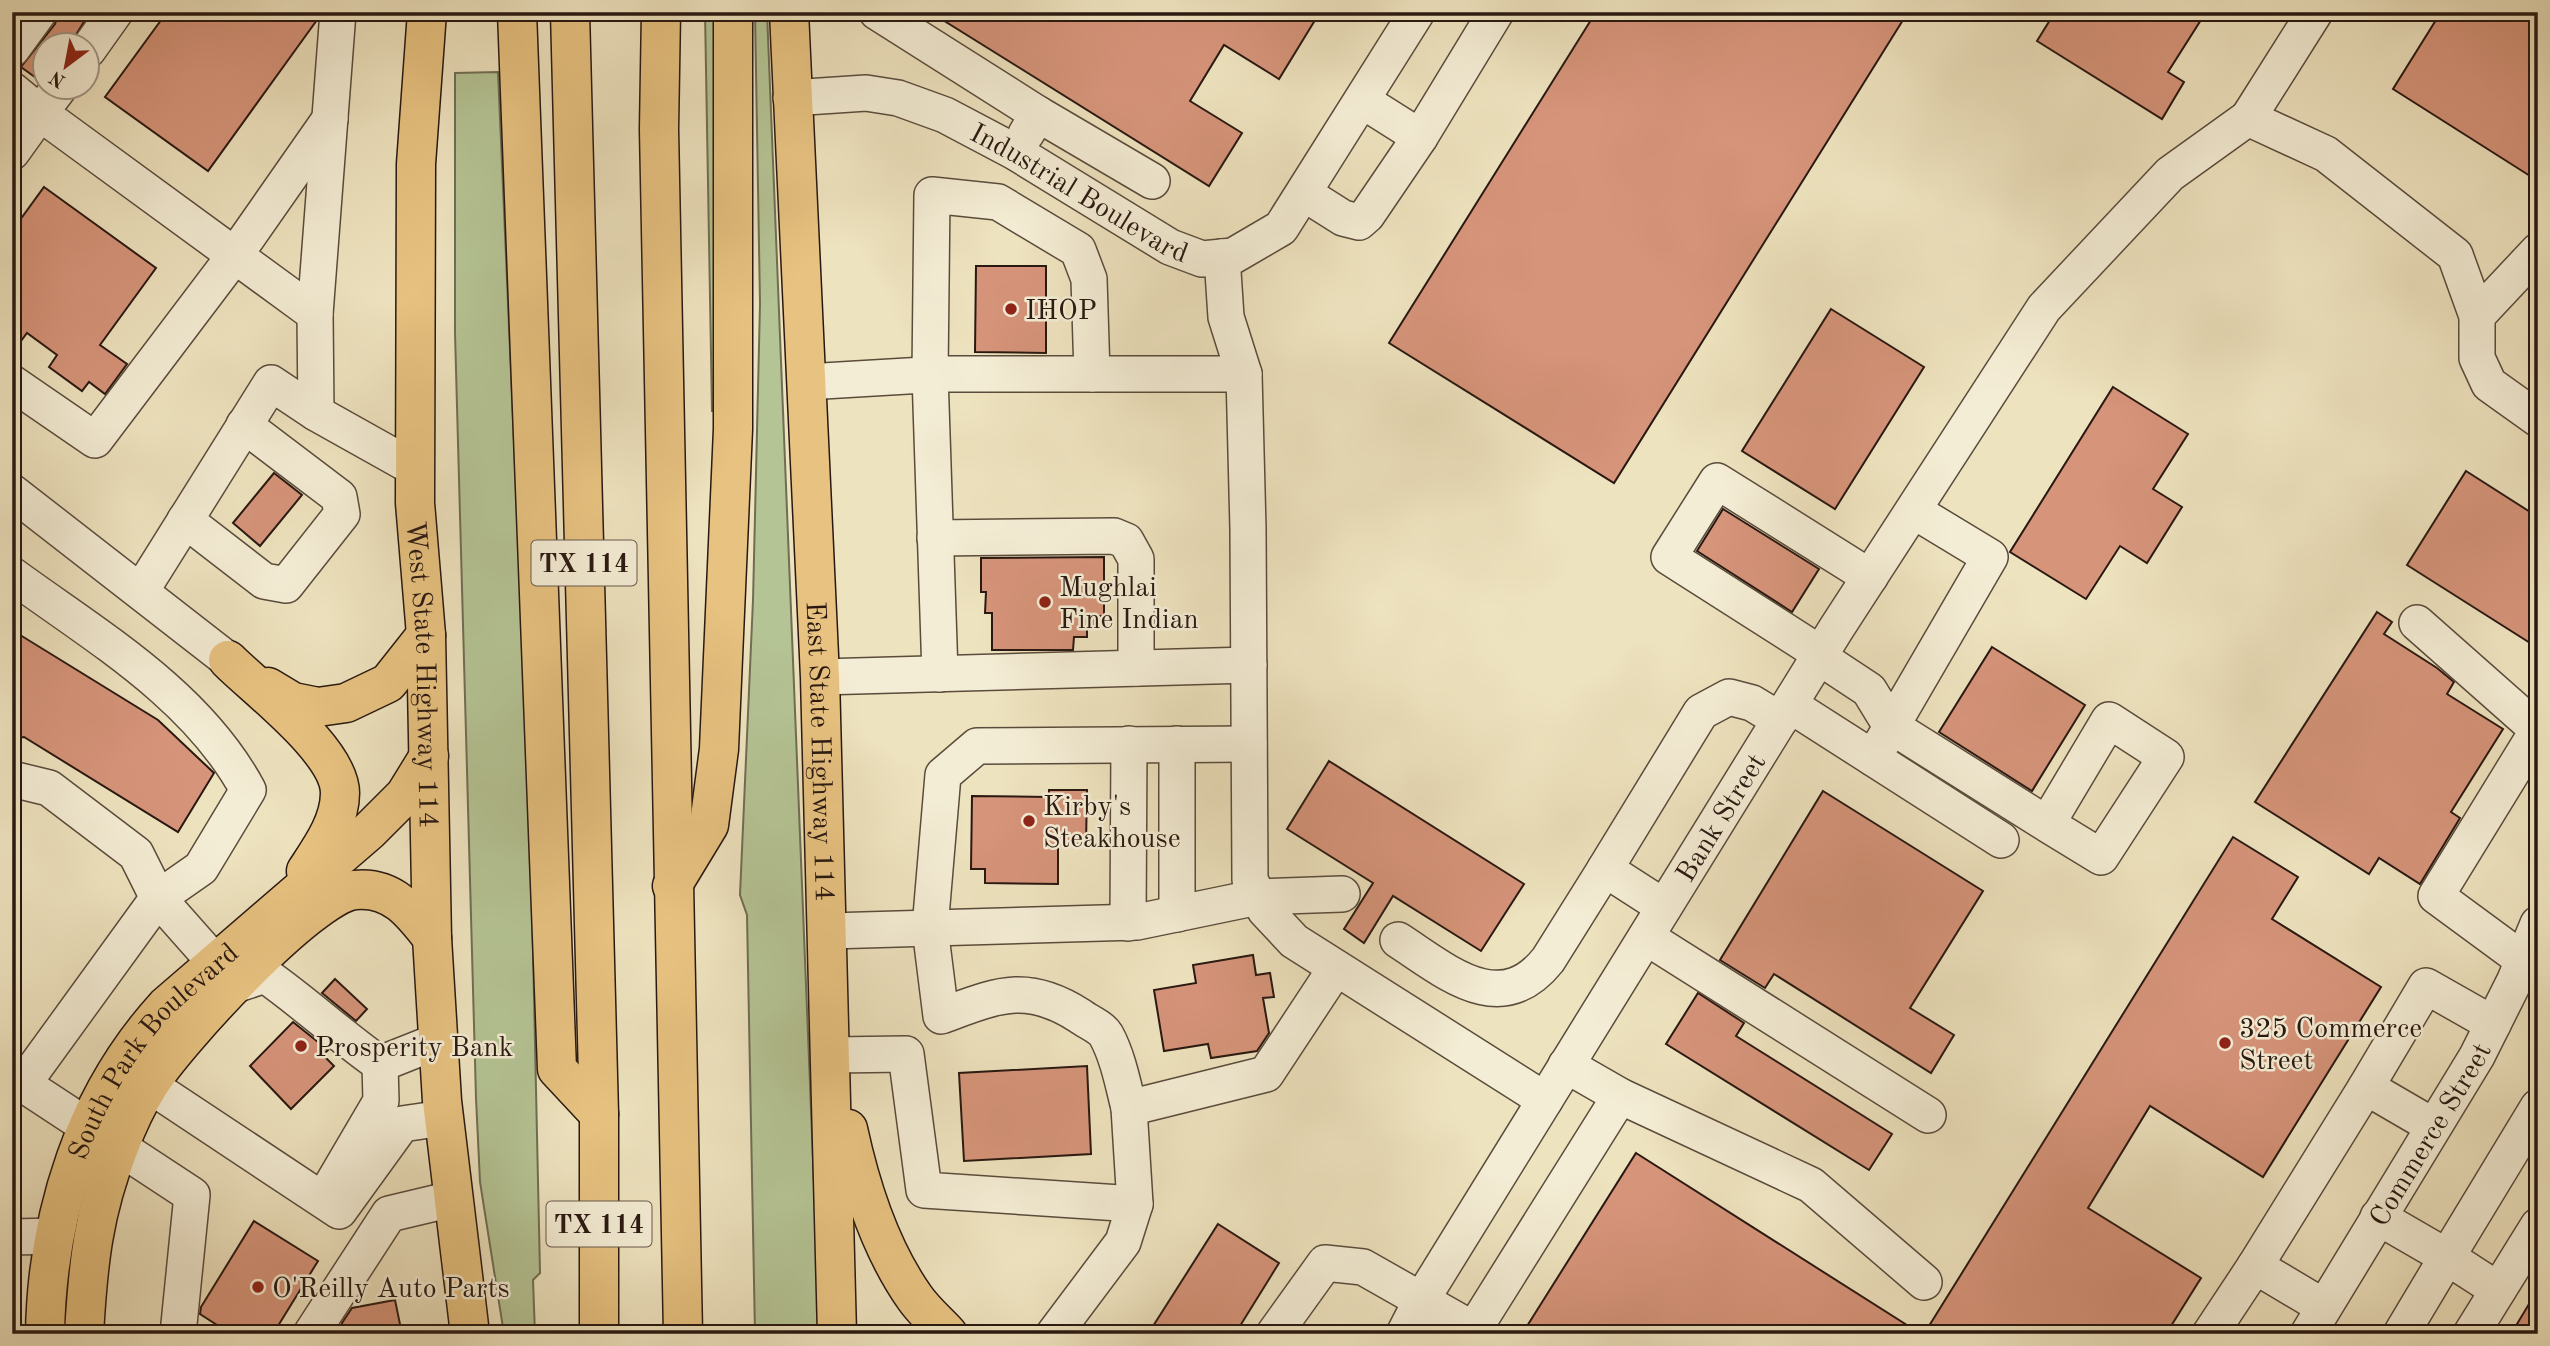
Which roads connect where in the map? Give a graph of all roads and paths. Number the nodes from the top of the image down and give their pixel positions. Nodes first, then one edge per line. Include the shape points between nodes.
1 (39, 12) edge
2 (116, 12) edge
3 (338, 12) edge
4 (427, 12) edge
5 (517, 12) edge
6 (570, 12) edge
7 (661, 12) edge
8 (733, 12) edge
9 (789, 12) edge
10 (877, 12) edge
11 (1417, 12) edge
12 (1496, 12) edge
13 (2315, 12) edge
14 (101, 32) edge
15 (12, 49) edge
16 (12, 90) edge
17 (32, 95) edge
18 (791, 98) junction
19 (1363, 101) junction
20 (49, 102) edge
21 (52, 102) edge
22 (1038, 114) junction
23 (2248, 118) junction
24 (330, 120) junction
25 (1420, 137) junction
26 (12, 152) edge
27 (1015, 152) junction
28 (1152, 181) dead end
29 (1305, 194) junction
30 (2538, 251) edge
31 (234, 255) junction
32 (1222, 257) junction
33 (315, 314) junction
34 (2477, 316) junction
35 (930, 374) junction
36 (1092, 374) junction
37 (1244, 374) junction
38 (806, 382) junction
39 (12, 383) edge
40 (316, 413) junction
41 (2538, 419) edge
42 (244, 425) junction
43 (416, 469) junction
44 (12, 492) edge
45 (1914, 511) junction
46 (185, 520) junction
47 (935, 538) junction
48 (12, 575) edge
49 (1870, 577) junction
50 (141, 591) junction
51 (2417, 623) dead end
52 (426, 635) junction
53 (1820, 655) junction
54 (228, 660) junction
55 (1249, 665) junction
56 (1136, 668) junction
57 (940, 674) junction
58 (820, 677) junction
59 (1785, 712) junction
60 (1891, 726) junction
61 (1129, 744) junction
62 (1177, 744) junction
63 (1250, 744) junction
64 (429, 756) junction
65 (1872, 758) junction
66 (12, 779) edge
67 (2047, 824) dead end
68 (369, 831) junction
69 (2001, 840) dead end
70 (1605, 869) junction
71 (673, 886) junction
72 (352, 890) junction
73 (1342, 894) dead end
74 (1258, 897) junction
75 (159, 898) junction
76 (286, 903) junction
77 (1664, 907) junction
78 (1177, 914) junction
79 (1128, 923) junction
80 (930, 928) junction
81 (829, 931) junction
82 (2534, 936) edge
83 (1646, 937) junction
84 (432, 938) junction
85 (1398, 940) dead end
86 (1336, 968) junction
87 (225, 974) junction
88 (941, 1016) junction
89 (2493, 1024) junction
90 (438, 1041) junction
91 (906, 1054) junction
92 (832, 1055) junction
93 (380, 1064) junction
94 (1566, 1065) junction
95 (135, 1076) junction
96 (2366, 1087) junction
97 (1619, 1096) junction
98 (18, 1097) edge
99 (1545, 1100) junction
100 (2538, 1107) edge
101 (1129, 1108) junction
102 (599, 1114) junction
103 (1928, 1115) dead end
104 (443, 1118) junction
105 (2433, 1126) junction
106 (86, 1127) junction
107 (120, 1146) junction
108 (453, 1199) junction
109 (331, 1205) junction
110 (1135, 1205) junction
111 (2378, 1217) junction
112 (2538, 1226) edge
113 (12, 1237) edge
114 (73, 1240) junction
115 (2447, 1257) junction
116 (2255, 1266) junction
117 (1924, 1282) dead end
118 (2498, 1290) junction
119 (1422, 1299) junction
120 (2316, 1321) edge
121 (1473, 1332) edge
122 (45, 1334) edge
123 (84, 1334) edge
124 (178, 1334) edge
125 (311, 1334) edge
126 (470, 1334) edge
127 (599, 1334) edge
128 (683, 1334) edge
129 (837, 1334) edge
130 (948, 1334) edge
131 (1054, 1334) edge
132 (1274, 1334) edge
133 (1405, 1334) edge
134 (2210, 1334) edge
135 (2401, 1334) edge
136 (2471, 1334) edge

1 - 15 street
2 - 14 street
3 - 24 street
4 - 43 main road, West State Highway 114 via 416,164
5 - 102 main road via 557,1069
6 - 102 main road, TX 114
7 - 71 main road, TX 114 via 659,130
8 - 71 main road via 733,429 719,749 709,825
9 - 18 main road
10 - 22 street
11 - 19 street, Industrial Boulevard
12 - 25 street
13 - 23 street
16 - 17 street
18 - 27 street, Industrial Boulevard via 866,93 898,98 945,115
18 - 38 main road, East State Highway 114
19 - 25 street
19 - 29 street, Industrial Boulevard
20 - 26 street
21 - 31 street
22 - 27 street
22 - 28 street
23 - 34 street via 2326,154 2455,255
23 - 45 street, Bank Street via 2170,174 2044,308
24 - 31 street
24 - 33 street
25 - 29 street via 1359,222 1343,218
27 - 32 street, Industrial Boulevard via 1170,247 1202,259
29 - 32 street, Industrial Boulevard via 1281,228 1259,244
30 - 34 street
31 - 33 street
31 - 39 street via 95,440
32 - 37 street via 1226,317
33 - 40 street
34 - 41 street via 2477,358 2489,384
35 - 36 street
35 - 36 street via 932,195 998,202 1078,250 1089,279
35 - 38 street
35 - 47 street
36 - 37 street
37 - 55 street
38 - 58 main road, East State Highway 114
40 - 42 street via 271,383
40 - 43 street
42 - 46 street
42 - 46 street via 339,497 342,514 286,584 264,581
43 - 52 main road, West State Highway 114
44 - 50 street
45 - 49 street, Bank Street
45 - 60 street via 1990,557
46 - 50 street
47 - 56 street via 1114,537 1126,541 1136,559
47 - 57 street
48 - 75 street via 167,688 234,764 248,790 201,868
49 - 53 street, Bank Street
49 - 53 street via 1717,481 1669,557
50 - 54 street
51 - 82 street via 2538,730 2436,896
52 - 54 main road via 388,682 346,703 293,702
52 - 64 main road, West State Highway 114
53 - 59 street, Bank Street
53 - 60 street via 1868,690
54 - 68 main road via 324,735 357,791
54 - 76 main road via 312,741 335,770 340,794 330,833
55 - 56 street
55 - 63 street
56 - 57 street
57 - 58 street
58 - 81 main road, East State Highway 114
59 - 65 street
59 - 70 street via 1729,697 1700,712
59 - 77 street, Bank Street
60 - 65 street
60 - 67 street
61 - 62 street
61 - 79 street
61 - 80 street via 977,746 943,775
62 - 63 street
62 - 78 street
63 - 74 street via 1250,880
64 - 68 main road, South Park Boulevard via 405,795
64 - 84 main road, West State Highway 114
65 - 69 street
66 - 75 street via 49,788 136,855
68 - 72 main road via 372,853
68 - 76 main road, South Park Boulevard
70 - 77 street
70 - 85 street via 1539,972 1511,986 1480,989
71 - 128 main road, TX 114
72 - 84 main road via 392,896
72 - 87 main road, South Park Boulevard via 328,901
73 - 74 street
74 - 78 street
74 - 86 street via 1294,941
75 - 87 street
75 - 98 street
76 - 87 main road, South Park Boulevard
77 - 83 street, Bank Street
78 - 79 street
79 - 80 street
80 - 81 street
80 - 88 street
81 - 92 main road, East State Highway 114
82 - 89 street, Commerce Street
83 - 94 street, Bank Street
83 - 103 street
84 - 90 main road, West State Highway 114
86 - 99 street
86 - 101 street via 1266,1074
87 - 93 street via 265,975
87 - 95 main road, South Park Boulevard via 177,1046
88 - 91 street
88 - 101 street via 997,995 1034,995 1064,1006 1104,1032
89 - 96 street via 2426,986
89 - 105 street, Commerce Street
90 - 93 street
90 - 104 main road, West State Highway 114
91 - 92 street
91 - 110 street via 924,1189
92 - 129 main road, East State Highway 114
92 - 130 main road via 855,1164 890,1254 915,1299
93 - 109 street via 381,1101
94 - 97 street
94 - 99 street, Bank Street
95 - 106 main road, South Park Boulevard
95 - 107 main road, South Park Boulevard
95 - 109 street
96 - 105 street
96 - 116 street
97 - 117 street via 1811,1185
97 - 121 street
98 - 106 street
99 - 119 street, Bank Street
100 - 115 street
101 - 110 street
102 - 127 main road, TX 114
104 - 108 main road, West State Highway 114
104 - 109 street via 402,1124
105 - 111 street, Commerce Street
106 - 107 street
106 - 114 main road, South Park Boulevard via 64,1191
107 - 114 main road, South Park Boulevard via 99,1202
107 - 124 street via 192,1195
108 - 125 street via 389,1214
108 - 126 main road, West State Highway 114
110 - 131 street via 1123,1242
111 - 115 street
111 - 120 street, Commerce Street
112 - 118 street
113 - 114 street
114 - 122 main road, South Park Boulevard via 46,1291
114 - 123 main road, South Park Boulevard
115 - 118 street
115 - 135 street
116 - 120 street
116 - 134 street
118 - 136 street
119 - 121 street
119 - 132 street via 1363,1267 1325,1263
119 - 133 street, Bank Street

